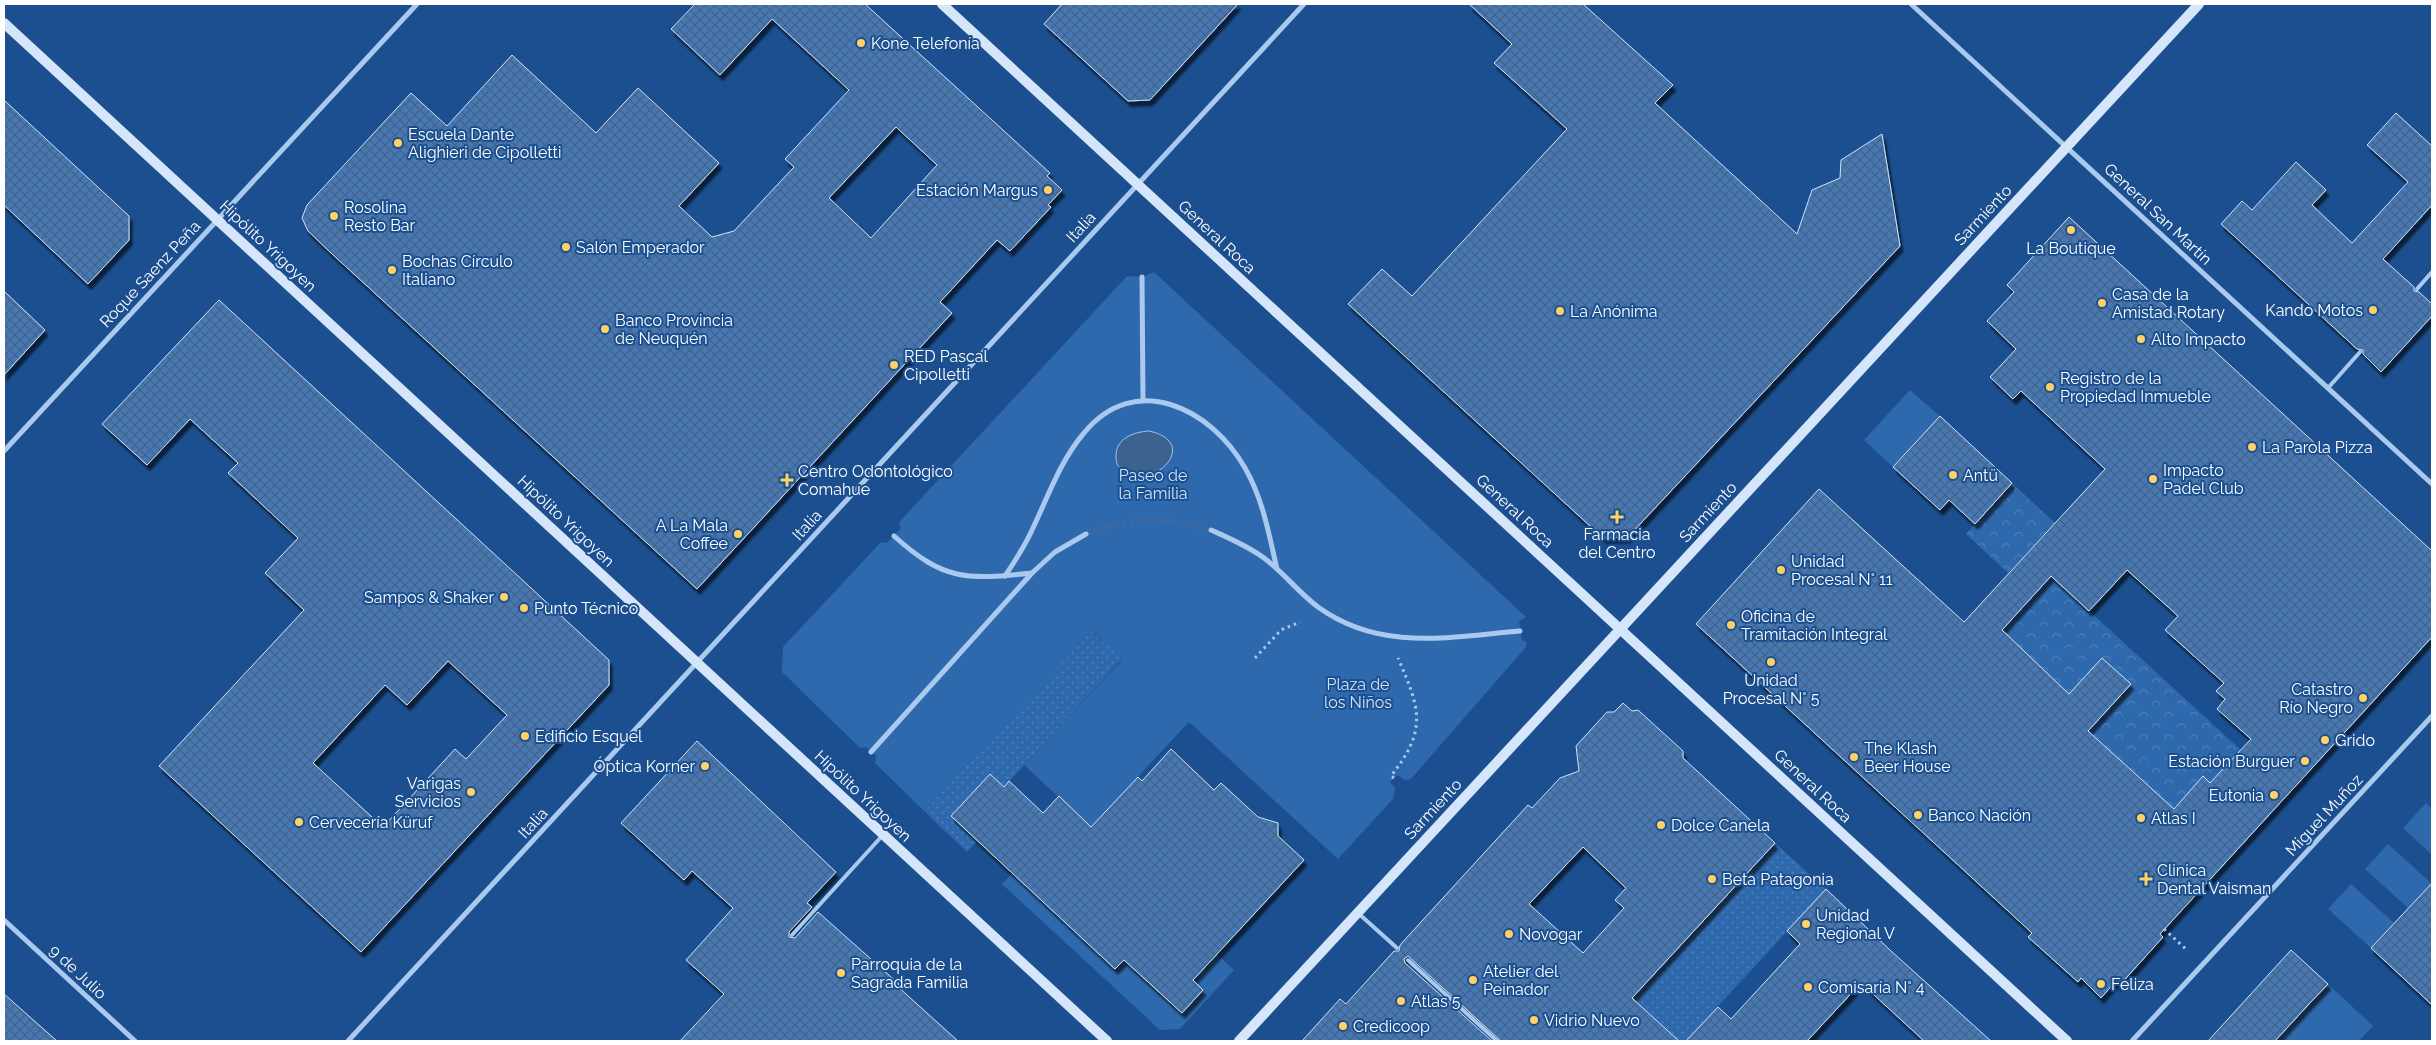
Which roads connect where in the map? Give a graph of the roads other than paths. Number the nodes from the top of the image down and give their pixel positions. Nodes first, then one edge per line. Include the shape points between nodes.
1 (417, 4) edge
2 (942, 4) edge
3 (1304, 4) edge
4 (1911, 4) edge
5 (2199, 4) edge
6 (4, 23) edge
7 (2066, 147) junction
8 (1138, 184) junction
9 (217, 220) junction
10 (2432, 272) edge
11 (1142, 277) dead end
12 (2416, 290) dead end
13 (2360, 352) dead end
14 (2328, 388) junction
15 (1143, 400) junction
16 (4, 451) edge
17 (2432, 484) edge
18 (1211, 530) tunnel mouth
19 (1086, 534) tunnel mouth
20 (894, 536) dead end
21 (1277, 569) junction
22 (1032, 573) junction
23 (1005, 576) junction
24 (1620, 629) junction
25 (1520, 631) dead end
26 (697, 663) junction
27 (2432, 716) edge
28 (871, 752) dead end
29 (884, 835) junction
30 (1358, 913) junction
31 (4, 920) edge
32 (792, 935) dead end
33 (1397, 948) dead end
34 (1408, 960) dead end
35 (135, 1041) edge
36 (348, 1041) edge
37 (1107, 1041) edge
38 (1239, 1041) edge
39 (1497, 1041) edge
40 (2067, 1041) edge
41 (2132, 1041) edge

1 - 9 street, Roque Saenz Peña
2 - 8 street, General Roca
3 - 8 street, Italia
4 - 7 street, General San Martín
5 - 7 street, Sarmiento
6 - 9 street, Hipólito Yrigoyen
7 - 14 street, General San Martín
7 - 24 street, Sarmiento
8 - 24 street, General Roca
8 - 26 street, Italia
9 - 16 street, Roque Saenz Peña
9 - 26 street, Hipólito Yrigoyen
10 - 12 lane
11 - 15 street
13 - 14 lane
14 - 17 street, General San Martín
15 - 21 street via 1171,403 1184,409 1212,428 1235,453 1246,468 1260,502
15 - 23 street via 1119,406 1084,432 1066,458 1031,532
18 - 21 street via 1249,548
19 - 22 street via 1055,552
20 - 23 street via 918,558 946,572 974,577
21 - 25 street via 1330,615 1358,629 1389,636 1430,638
22 - 23 street
22 - 28 street
24 - 30 street, Sarmiento
24 - 40 street, General Roca
26 - 29 street, Hipólito Yrigoyen
26 - 36 street, Italia
27 - 41 street, Miguel Muñoz
29 - 32 lane
29 - 37 street, Hipólito Yrigoyen
30 - 33 lane
30 - 38 street, Sarmiento
31 - 35 street, 9 de Julio
34 - 39 lane

